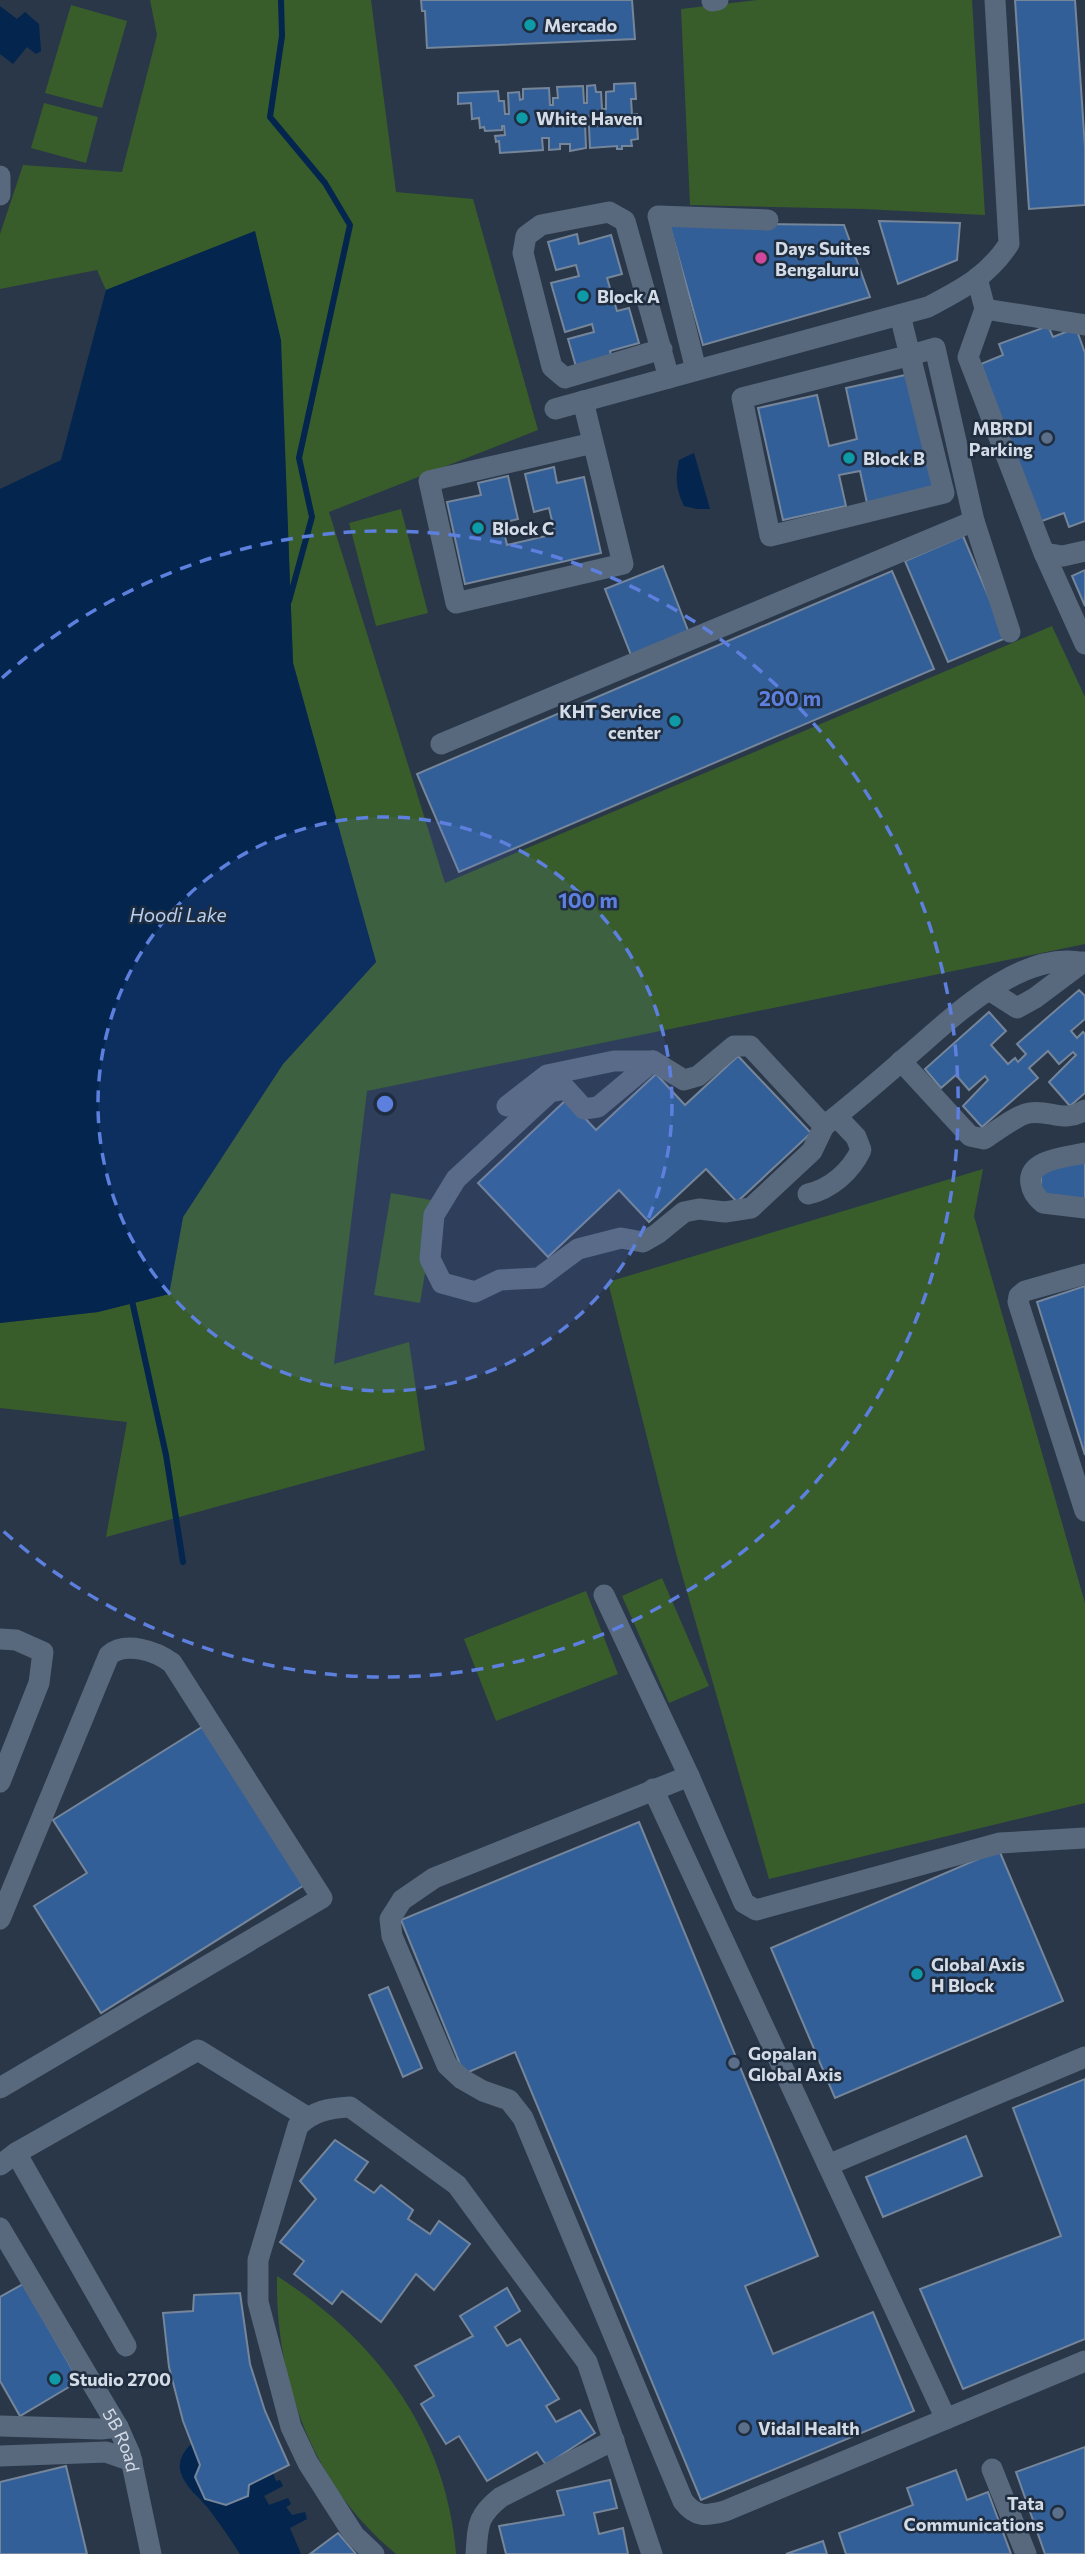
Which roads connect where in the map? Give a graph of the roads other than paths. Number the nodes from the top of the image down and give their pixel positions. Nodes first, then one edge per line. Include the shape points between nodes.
1 (995, 0) edge
2 (0, 176) edge
3 (0, 195) edge
4 (768, 220) dead end
5 (977, 278) junction
6 (985, 309) junction
7 (900, 315) junction
8 (1085, 325) edge
9 (662, 349) junction
10 (911, 355) junction
11 (696, 370) junction
12 (669, 377) junction
13 (583, 401) junction
14 (555, 408) dead end
15 (593, 443) junction
16 (974, 521) junction
17 (1085, 551) edge
18 (1044, 553) junction
19 (1010, 632) dead end
20 (1085, 644) edge
21 (441, 744) dead end
22 (1084, 962) edge
23 (989, 990) junction
24 (653, 1061) junction
25 (901, 1061) junction
26 (507, 1106) dead end
27 (1085, 1110) edge
28 (830, 1121) junction
29 (1085, 1153) edge
30 (808, 1194) dead end
31 (1085, 1208) edge
32 (1085, 1274) edge
33 (1085, 1511) edge
34 (604, 1595) dead end
35 (0, 1639) edge
36 (689, 1776) junction
37 (0, 1782) edge
38 (653, 1789) junction
39 (1085, 1838) edge
40 (0, 1920) edge
41 (1085, 2057) edge
42 (0, 2088) edge
43 (307, 2117) junction
44 (8, 2159) edge
45 (828, 2165) junction
46 (0, 2228) edge
47 (126, 2346) dead end
48 (1085, 2361) edge
49 (946, 2419) junction
50 (0, 2426) edge
51 (118, 2427) junction
52 (614, 2440) junction
53 (0, 2456) edge
54 (132, 2461) junction
55 (992, 2469) dead end
56 (151, 2554) edge
57 (374, 2554) edge
58 (476, 2554) edge
59 (652, 2554) edge
60 (1026, 2554) edge

1 - 5 street via 1009,244 995,264
2 - 3 street
4 - 11 street via 658,216
5 - 6 street
5 - 7 street via 928,307
6 - 8 street
6 - 18 street via 968,357
7 - 10 street
7 - 11 street
9 - 9 street via 625,221 609,212 541,225 526,236 523,253 552,367 565,378
9 - 12 street
10 - 10 street via 944,493 770,536 742,398
10 - 16 street via 935,348
11 - 12 street
12 - 13 street
13 - 14 street
13 - 15 street
15 - 15 street via 623,564 456,603 429,481
16 - 19 street
16 - 21 street
17 - 18 street via 1063,556
18 - 20 street
22 - 23 street via 1053,961
22 - 23 street via 1017,1008
23 - 25 street
24 - 26 street via 614,1061 547,1074
24 - 28 street via 684,1080 698,1076 734,1046 750,1046
24 - 28 street via 598,1107 584,1109 566,1089 550,1092 456,1179 434,1215 430,1259 442,1283 475,1292 500,1280 539,1278 578,1249 621,1238 643,1242 684,1212 751,1208 812,1151
25 - 27 street via 970,1136 984,1139 1028,1113 1063,1118
25 - 28 street
28 - 30 street via 856,1137 861,1150 855,1163 823,1191
29 - 31 street via 1040,1164 1030,1178 1033,1192 1043,1203
32 - 33 street via 1025,1290 1018,1302
34 - 36 street
35 - 37 street via 16,1640 43,1652 40,1683
36 - 38 street
36 - 39 street via 744,1903 756,1910 1000,1843
38 - 45 street
38 - 49 street via 434,1878 402,1900 390,1919 392,1936 447,2065 483,2091 509,2100 523,2118 690,2511 708,2515 725,2511
40 - 42 street via 109,1655 118,1648 156,1653 172,1662 322,1898
41 - 45 street
43 - 44 street via 198,2050
43 - 52 street via 350,2107 457,2185 587,2362
43 - 57 street via 298,2126 258,2260 258,2302 290,2427 354,2535
44 - 47 street
45 - 49 street
46 - 51 street, 5B Road
48 - 49 street
50 - 51 street
51 - 54 street, 5B Road
52 - 58 street via 488,2507 478,2524
52 - 59 street
53 - 54 street via 106,2452
54 - 56 street, 5B Road
55 - 60 street

